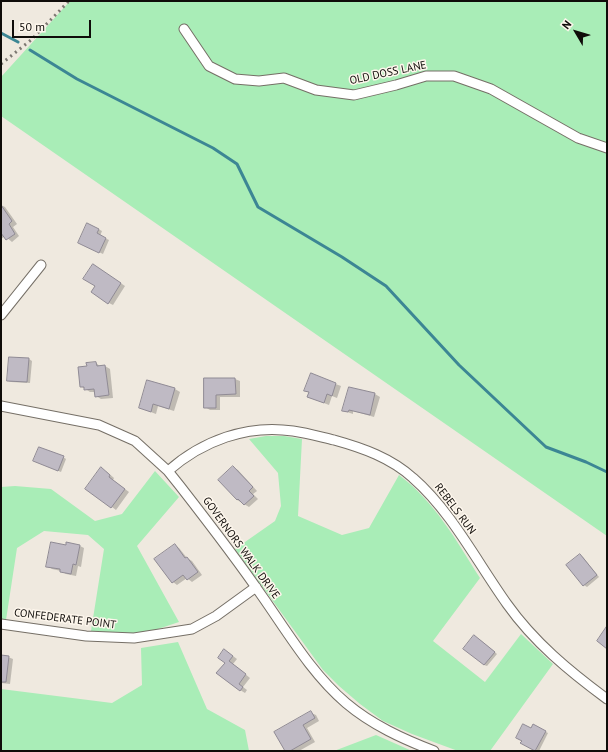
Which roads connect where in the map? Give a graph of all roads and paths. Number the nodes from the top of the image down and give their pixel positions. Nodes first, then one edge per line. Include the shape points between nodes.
1 (184, 29) dead end
2 (607, 148) edge
3 (41, 265) dead end
4 (1, 315) edge
5 (1, 406) edge
6 (168, 471) junction
7 (256, 587) junction
8 (1, 624) edge
9 (607, 699) edge
10 (434, 751) edge

1 - 2 street, OLD DOSS LANE via 209,66 235,79 259,81 284,78 316,90 354,95 426,76 454,76 492,89 578,138
3 - 4 street
5 - 6 street, GOVERNORS WALK DRIVE via 99,425 135,441
6 - 7 street, GOVERNORS WALK DRIVE
6 - 9 street, REBELS RUN via 214,441 244,432 271,429 322,437 382,457 412,477 429,493 507,605 553,657
7 - 8 street, CONFEDERATE POINT via 216,616 192,629 134,638 86,636
7 - 10 street, GOVERNORS WALK DRIVE via 310,664 346,703 388,731

